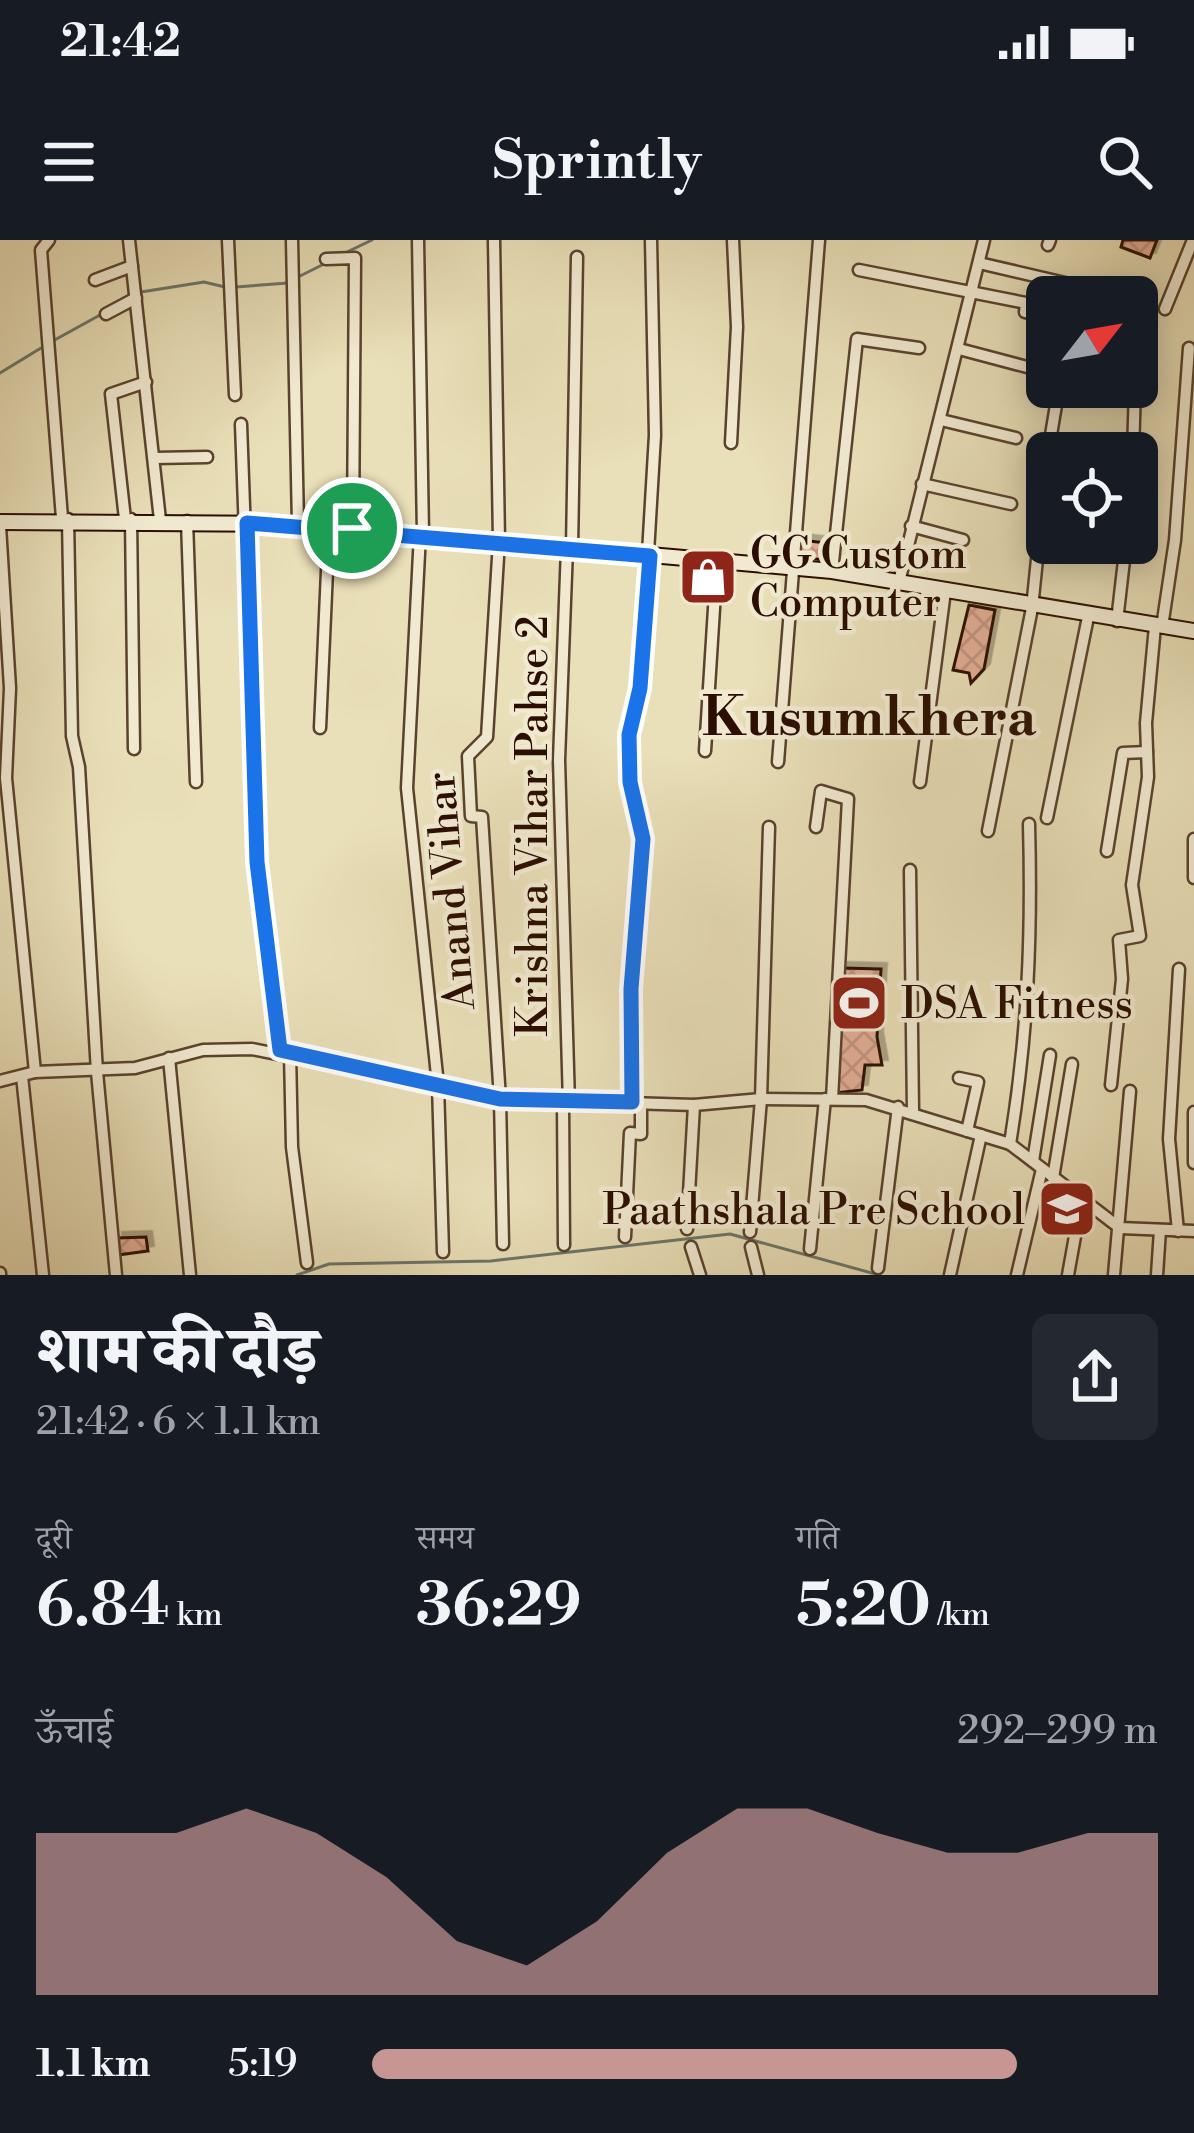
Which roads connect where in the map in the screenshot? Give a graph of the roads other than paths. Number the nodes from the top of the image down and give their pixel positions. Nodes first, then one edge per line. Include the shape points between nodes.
1 (49, 240) edge
2 (129, 240) edge
3 (228, 240) edge
4 (292, 240) edge
5 (418, 240) edge
6 (494, 240) edge
7 (651, 240) edge
8 (733, 240) edge
9 (819, 240) edge
10 (984, 240) edge
11 (1192, 240) edge
12 (578, 257) dead end
13 (326, 259) dead end
14 (979, 263) junction
15 (132, 266) junction
16 (859, 270) dead end
17 (1034, 276) edge
18 (95, 280) dead end
19 (974, 292) junction
20 (136, 298) junction
21 (1026, 303) edge
22 (1165, 309) dead end
23 (106, 314) dead end
24 (919, 348) dead end
25 (1190, 348) dead end
26 (959, 349) junction
27 (1026, 367) edge
28 (146, 382) junction
29 (236, 395) dead end
30 (941, 420) junction
31 (242, 424) dead end
32 (1016, 438) dead end
33 (731, 443) dead end
34 (207, 457) dead end
35 (155, 458) junction
36 (922, 484) junction
37 (1011, 504) dead end
38 (65, 518) junction
39 (128, 519) junction
40 (160, 520) junction
41 (188, 521) junction
42 (247, 523) junction
43 (0, 524) edge
44 (298, 524) junction
45 (329, 526) junction
46 (911, 526) junction
47 (352, 528) junction
48 (422, 534) junction
49 (963, 540) dead end
50 (499, 541) junction
51 (570, 548) junction
52 (650, 556) junction
53 (717, 561) junction
54 (1037, 564) edge
55 (1124, 564) edge
56 (790, 567) junction
57 (832, 571) junction
58 (899, 582) junction
59 (945, 591) junction
60 (1032, 608) junction
61 (1088, 617) junction
62 (1117, 621) junction
63 (1159, 627) junction
64 (1194, 631) edge
65 (320, 728) dead end
66 (134, 749) dead end
67 (705, 752) dead end
68 (1147, 752) junction
69 (778, 762) dead end
70 (196, 782) dead end
71 (920, 782) dead end
72 (1046, 818) dead end
73 (1029, 824) dead end
74 (816, 826) dead end
75 (769, 827) dead end
76 (988, 831) dead end
77 (1194, 839) edge
78 (1107, 851) dead end
79 (910, 870) dead end
80 (1194, 878) edge
81 (1179, 969) dead end
82 (285, 1052) junction
83 (1050, 1055) dead end
84 (169, 1058) junction
85 (1072, 1064) dead end
86 (97, 1072) junction
87 (29, 1074) junction
88 (959, 1078) dead end
89 (0, 1081) edge
90 (437, 1085) junction
91 (1111, 1085) dead end
92 (1130, 1091) dead end
93 (500, 1099) junction
94 (761, 1099) junction
95 (829, 1099) junction
96 (566, 1103) junction
97 (636, 1103) junction
98 (694, 1106) junction
99 (898, 1107) junction
100 (913, 1112) junction
101 (1194, 1112) edge
102 (974, 1133) junction
103 (1010, 1144) junction
104 (1194, 1163) edge
105 (1038, 1165) junction
106 (1053, 1178) junction
107 (1082, 1203) junction
108 (687, 1228) dead end
109 (1120, 1228) junction
110 (1160, 1231) junction
111 (1178, 1231) junction
112 (1194, 1231) edge
113 (750, 1232) dead end
114 (625, 1237) dead end
115 (503, 1244) dead end
116 (564, 1245) dead end
117 (751, 1246) dead end
118 (691, 1247) dead end
119 (810, 1249) dead end
120 (443, 1252) dead end
121 (307, 1263) dead end
122 (878, 1268) dead end
123 (43, 1275) edge
124 (116, 1275) edge
125 (190, 1275) edge
126 (700, 1275) edge
127 (758, 1275) edge
128 (950, 1275) edge
129 (1017, 1275) edge
130 (1068, 1275) edge
131 (1114, 1275) edge
132 (1157, 1275) edge

1 - 38 street via 41,250 44,336
2 - 15 street
3 - 29 street
4 - 44 street
5 - 48 street
6 - 50 street
7 - 52 street
8 - 33 street
9 - 56 street
10 - 14 street
11 - 22 street
12 - 51 street, Krishna Vihar Pahse 2
13 - 47 street via 356,258
14 - 17 street
14 - 19 street
15 - 18 street
15 - 20 street
16 - 19 street
19 - 21 street
19 - 26 street
20 - 23 street
20 - 28 street
24 - 57 street via 856,339
25 - 63 street
26 - 27 street
26 - 30 street
28 - 35 street
28 - 39 street via 111,394
30 - 32 street
30 - 36 street
31 - 42 street
34 - 35 street
35 - 40 street
36 - 37 street
36 - 46 street
38 - 39 main road
38 - 43 main road
38 - 86 street
39 - 40 main road
39 - 66 street
40 - 41 main road
41 - 42 main road
41 - 70 street
42 - 44 main road
42 - 82 street via 257,862
43 - 87 street via 10,688 6,778
44 - 45 main road
45 - 47 main road
45 - 65 street
46 - 49 street
46 - 58 street
47 - 48 main road
48 - 50 main road
48 - 90 street via 407,788
50 - 51 main road
50 - 93 street, Anand Vihar via 487,737 468,756 471,816 482,817
51 - 52 main road
51 - 96 street, Krishna Vihar Pahse 2 via 559,760
52 - 53 main road
52 - 97 street via 629,735 643,839 631,989
53 - 56 main road
53 - 67 street
54 - 60 street
55 - 62 street
56 - 57 main road
56 - 69 street
57 - 58 main road
58 - 59 main road
59 - 60 main road
59 - 71 street
60 - 61 main road
60 - 76 street
61 - 62 main road
61 - 72 street
62 - 63 main road
63 - 64 main road
63 - 68 street
68 - 78 street via 1123,753
68 - 91 street via 1132,885 1140,936 1120,940
73 - 103 street via 1034,947
74 - 95 street via 821,790 848,799
75 - 94 street
77 - 80 street
79 - 100 street
81 - 111 street via 1169,1139
82 - 84 street via 203,1050
82 - 90 street
82 - 121 street
83 - 105 street
84 - 86 street
84 - 125 street
85 - 106 street
86 - 87 street
86 - 124 street
87 - 89 street
87 - 123 street
88 - 102 street via 978,1082
90 - 93 street
90 - 120 street
92 - 109 street
93 - 96 street
93 - 115 street
94 - 95 street
94 - 98 street
94 - 113 street
95 - 99 street
95 - 119 street
96 - 97 street
96 - 116 street, Krishna Vihar Pahse 2
97 - 98 street
97 - 114 street via 640,1134 630,1133
98 - 108 street
99 - 100 street
99 - 122 street
100 - 102 street
101 - 104 street
102 - 103 street
102 - 128 street
103 - 105 street
105 - 106 street
105 - 129 street
106 - 107 street
107 - 109 street
107 - 130 street
109 - 110 street
109 - 131 street
110 - 111 street
110 - 132 street
111 - 112 street
117 - 127 street
118 - 126 street

